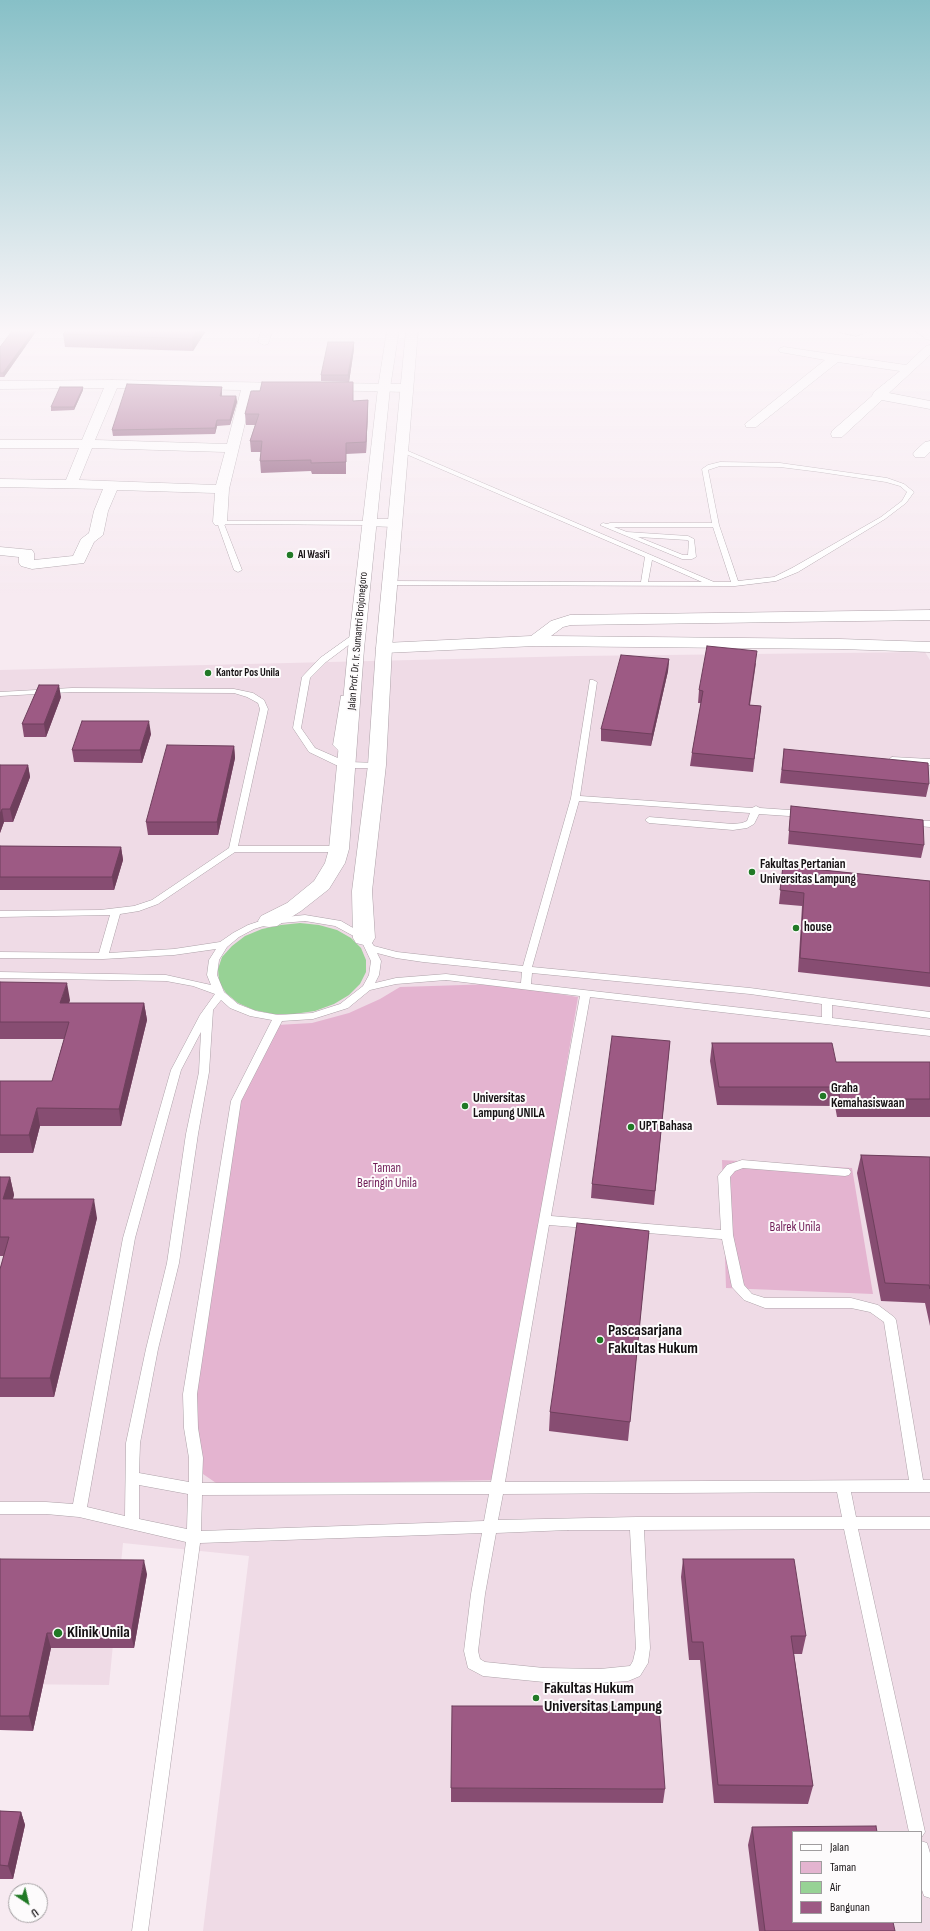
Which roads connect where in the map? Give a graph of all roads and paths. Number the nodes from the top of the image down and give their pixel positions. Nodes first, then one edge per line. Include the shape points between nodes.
1 (97, 420) edge
2 (240, 420) edge
3 (381, 420) edge
4 (403, 420) edge
5 (756, 420) edge
6 (852, 420) edge
7 (751, 424) dead end
8 (837, 434) dead end
9 (0, 444) edge
10 (87, 444) junction
11 (930, 445) edge
12 (233, 448) junction
13 (401, 450) junction
14 (920, 454) dead end
15 (0, 483) edge
16 (71, 484) junction
17 (222, 489) junction
18 (110, 491) junction
19 (46, 497) dead end
20 (220, 522) junction
21 (370, 523) junction
22 (395, 524) junction
23 (603, 525) junction
24 (716, 525) junction
25 (581, 527) junction
26 (628, 534) junction
27 (0, 551) edge
28 (649, 556) junction
29 (238, 570) dead end
30 (390, 583) junction
31 (644, 584) junction
32 (715, 584) junction
33 (735, 584) junction
34 (930, 615) edge
35 (535, 641) junction
36 (357, 642) junction
37 (930, 647) edge
38 (384, 648) junction
39 (593, 682) dead end
40 (0, 694) edge
41 (884, 759) edge
42 (348, 760) junction
43 (930, 762) edge
44 (377, 765) junction
45 (575, 798) junction
46 (756, 809) junction
47 (814, 815) edge
48 (649, 820) dead end
49 (899, 822) edge
50 (930, 824) edge
51 (233, 849) junction
52 (339, 849) junction
53 (116, 912) junction
54 (0, 914) edge
55 (269, 921) junction
56 (368, 943) junction
57 (223, 946) junction
58 (0, 955) edge
59 (103, 956) junction
60 (527, 968) junction
61 (0, 975) edge
62 (526, 985) junction
63 (367, 988) junction
64 (218, 992) junction
65 (585, 994) junction
66 (827, 1001) junction
67 (208, 1010) junction
68 (930, 1015) edge
69 (278, 1018) junction
70 (827, 1021) junction
71 (930, 1033) edge
72 (845, 1172) dead end
73 (544, 1220) junction
74 (727, 1235) junction
75 (132, 1478) junction
76 (924, 1486) edge
77 (843, 1487) junction
78 (497, 1488) junction
79 (196, 1489) junction
80 (0, 1508) edge
81 (79, 1511) junction
82 (637, 1523) junction
83 (132, 1524) junction
84 (930, 1524) edge
85 (850, 1525) junction
86 (490, 1526) junction
87 (194, 1537) junction
88 (917, 1831) edge
89 (922, 1854) edge
90 (930, 1890) edge
91 (140, 1931) edge

1 - 10 street
2 - 12 street
3 - 21 street, Jalan Prof. Dr. Ir. Sumantri Brojonegoro
4 - 13 street
5 - 7 street
6 - 8 street
9 - 10 street
10 - 12 street
10 - 16 street
11 - 14 street
12 - 17 street
13 - 22 street
13 - 25 lane
15 - 16 street
16 - 18 street
17 - 18 street
17 - 20 street
18 - 19 street
18 - 27 street via 96,535 88,540 79,560 32,565 26,563 27,553 23,551
20 - 21 lane
20 - 29 lane
21 - 22 street
21 - 36 street, Jalan Prof. Dr. Ir. Sumantri Brojonegoro
22 - 30 street
23 - 24 lane
23 - 25 lane
23 - 26 lane
24 - 33 lane
24 - 33 lane via 705,469 715,465 780,465 820,470 887,480 902,485 911,492 904,502 883,518 795,570 776,579
25 - 28 lane
26 - 26 lane via 682,557 692,557 692,540 688,538
28 - 31 lane
28 - 32 lane
30 - 31 lane
30 - 38 street
31 - 32 lane
32 - 33 lane
34 - 35 street via 570,620 556,624
35 - 37 street
35 - 38 street
36 - 42 street, Jalan Prof. Dr. Ir. Sumantri Brojonegoro
36 - 42 lane via 323,660 306,677 298,728 312,750 339,763
38 - 44 street
39 - 45 lane
40 - 51 lane via 72,690 234,691 250,695 261,702 264,709
41 - 43 lane
42 - 44 lane
42 - 52 street, Jalan Prof. Dr. Ir. Sumantri Brojonegoro
44 - 56 street via 362,891
45 - 46 lane
45 - 60 lane
46 - 47 lane
46 - 48 lane via 751,822 744,826
49 - 50 lane
51 - 52 lane
51 - 53 lane via 148,906
52 - 55 street, Jalan Prof. Dr. Ir. Sumantri Brojonegoro via 335,863 322,885 294,907
53 - 54 lane
53 - 59 lane
55 - 56 lane via 305,918 338,923
55 - 57 lane via 236,935
56 - 60 lane via 396,955
56 - 63 lane via 376,961 374,975
57 - 59 lane
57 - 64 lane via 214,960 212,975
58 - 59 lane
60 - 62 lane
60 - 66 lane
61 - 64 lane via 166,978 194,983
62 - 63 lane via 439,978 396,981
62 - 65 lane
63 - 69 lane via 344,1006 312,1016
64 - 67 lane
64 - 69 lane via 234,1006 254,1014
65 - 70 lane
65 - 73 lane
66 - 68 lane
66 - 70 lane
67 - 75 lane via 204,1072 173,1263 135,1435
67 - 81 lane via 176,1070 129,1238
69 - 79 lane via 236,1101 190,1394
70 - 71 lane
72 - 74 lane via 742,1164 731,1168 724,1176
73 - 74 lane
73 - 78 lane
74 - 76 lane via 738,1287 748,1296 765,1303 851,1303 874,1308 890,1320
75 - 79 lane
75 - 83 lane
76 - 77 lane
77 - 78 lane
77 - 85 lane
78 - 79 lane
78 - 86 lane
79 - 87 lane
80 - 81 lane
81 - 83 lane
82 - 85 lane
82 - 86 lane
82 - 86 lane via 643,1648 640,1663 635,1671 628,1674 600,1676 510,1672 483,1669 473,1663 471,1651 478,1594
83 - 87 lane
84 - 85 lane
85 - 88 lane
86 - 87 lane
87 - 91 lane
89 - 90 lane

